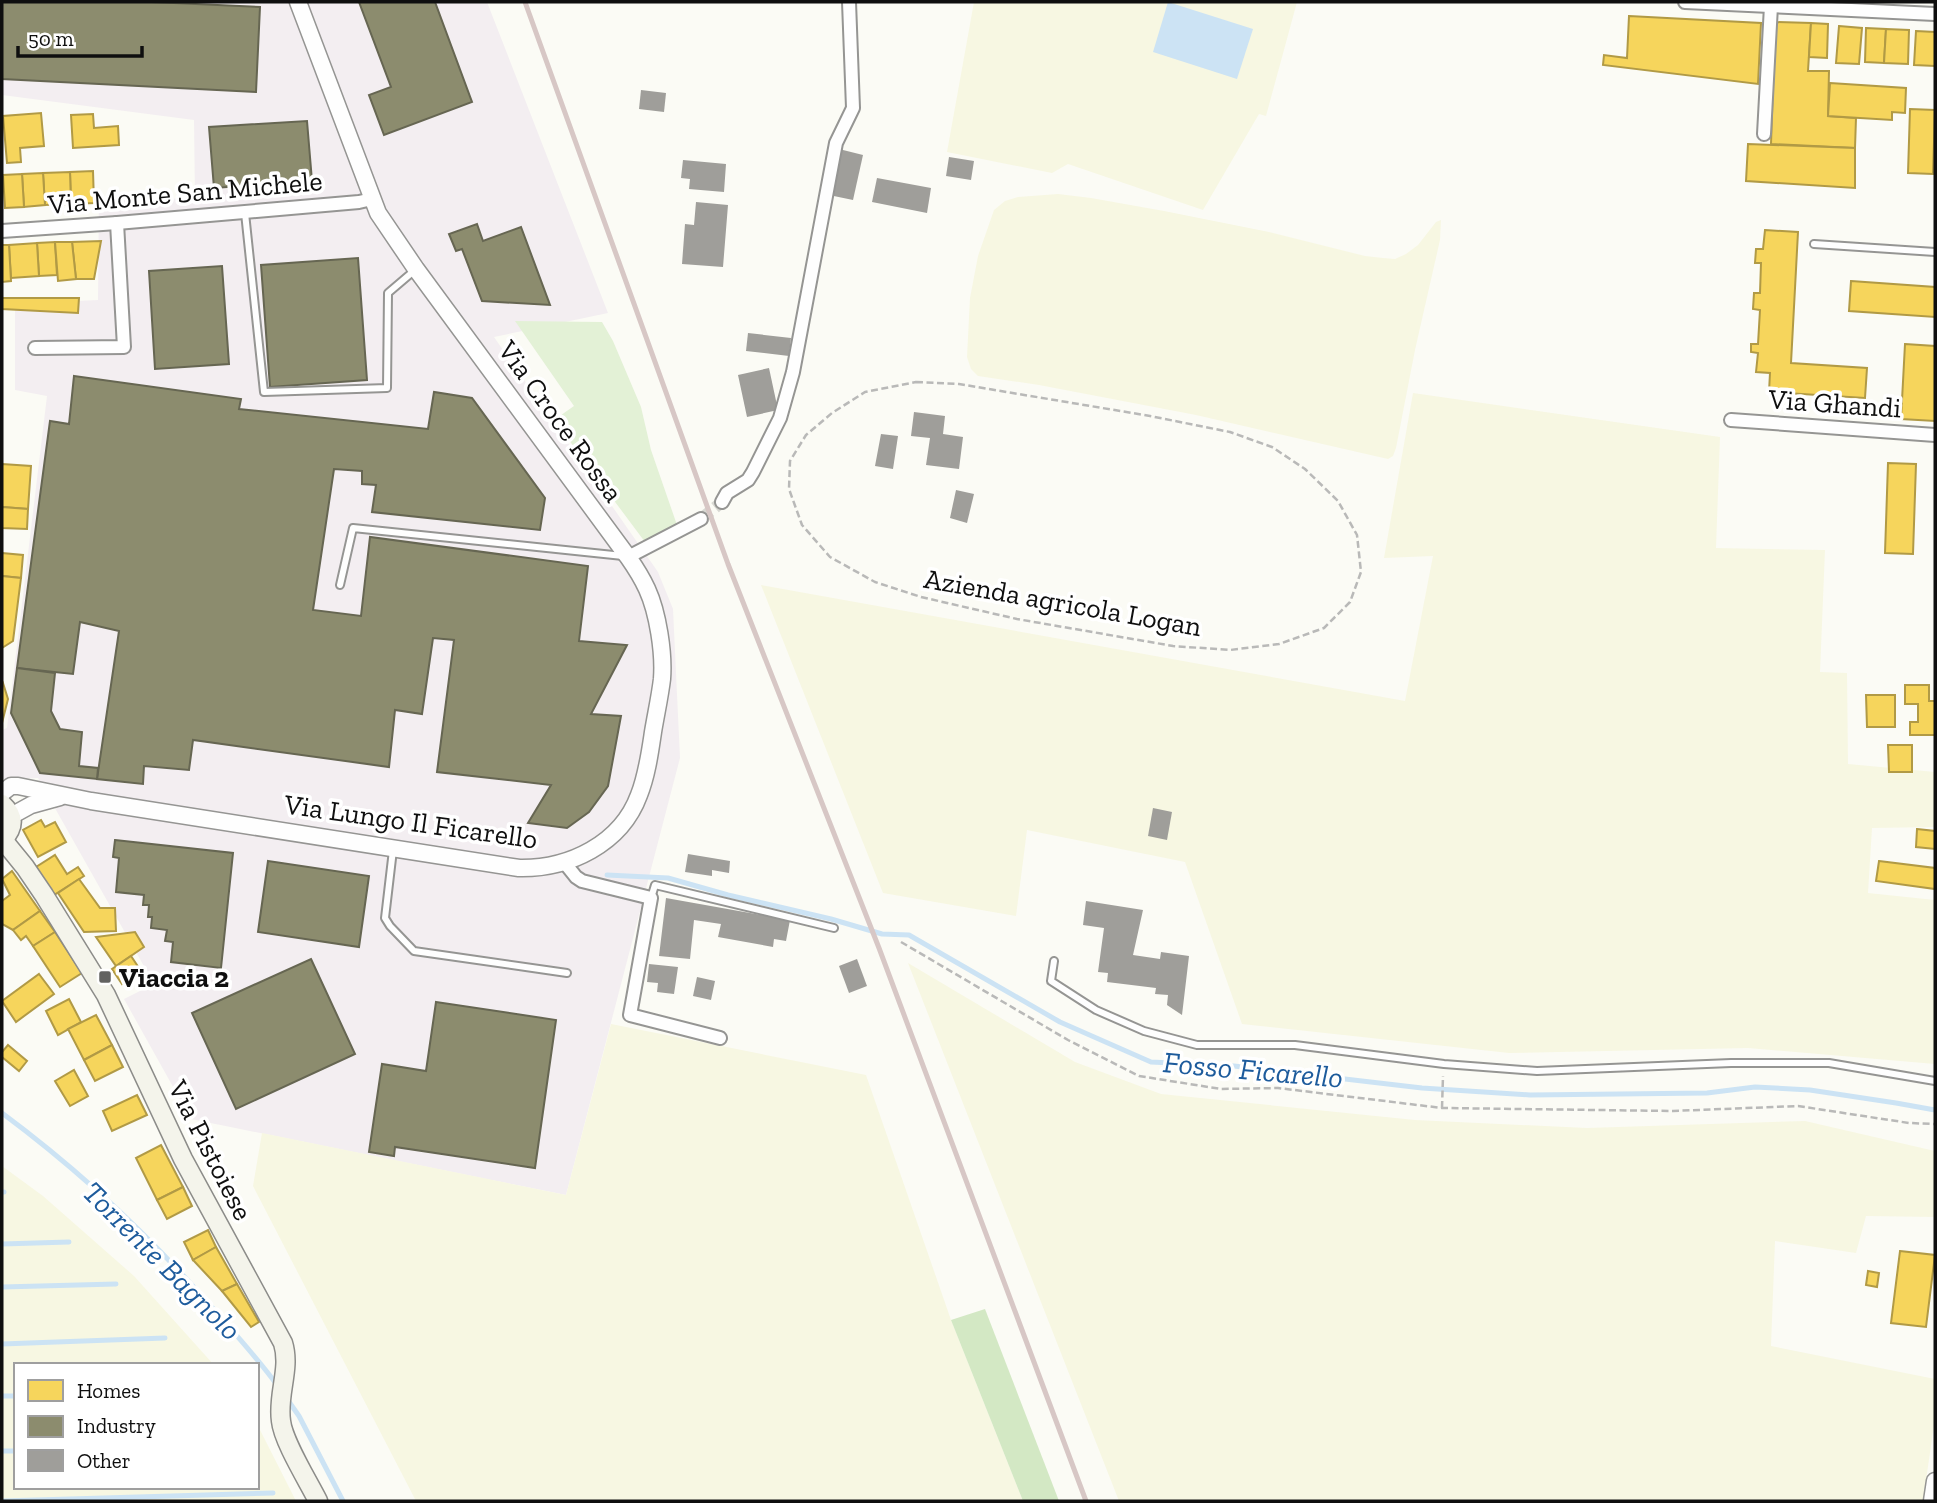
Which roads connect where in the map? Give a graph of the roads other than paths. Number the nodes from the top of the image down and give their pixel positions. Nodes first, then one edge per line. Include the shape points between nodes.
1 (298, 2) edge
2 (849, 2) edge
3 (1685, 2) edge
4 (1743, 4) edge
5 (1771, 6) junction
6 (1935, 14) edge
7 (1764, 134) dead end
8 (372, 199) junction
9 (245, 211) junction
10 (117, 223) junction
11 (2, 231) edge
12 (1814, 244) dead end
13 (1935, 253) edge
14 (416, 269) junction
15 (35, 348) dead end
16 (1731, 420) dead end
17 (1935, 435) edge
18 (722, 502) tunnel mouth
19 (701, 519) tunnel mouth
20 (628, 557) junction
21 (340, 585) dead end
22 (2, 793) edge
23 (70, 796) junction
24 (6, 810) edge
25 (3, 841) edge
26 (393, 848) junction
27 (564, 862) junction
28 (651, 898) junction
29 (834, 928) dead end
30 (1054, 961) dead end
31 (567, 973) dead end
32 (720, 1038) dead end
33 (1935, 1081) edge
34 (1935, 1481) edge
35 (318, 1501) edge
36 (1932, 1501) edge

1 - 8 street, Via Croce Rossa
2 - 18 street via 853,108 836,142 793,372 780,418 758,464 748,480 727,493
3 - 4 street
4 - 5 street
5 - 6 street
5 - 7 street
8 - 9 street, Via Monte San Michele
8 - 14 street, Via Croce Rossa
9 - 10 street, Via Monte San Michele
9 - 14 lane via 264,392 387,388 388,293
10 - 11 street, Via Monte San Michele
10 - 15 street via 124,347
12 - 13 lane
14 - 20 street, Via Croce Rossa
16 - 17 street, Via Ghandi
19 - 20 street
20 - 21 lane via 353,528
20 - 27 street, Via Croce Rossa via 648,591 660,643 662,677 649,755 639,795 626,820 606,841
22 - 23 street, Via Lungo Il Ficarello via 18,786
23 - 24 street, Via Lungo Il Ficarello
23 - 26 street, Via Lungo Il Ficarello
24 - 25 main road, Via Pistoiese via 10,832
25 - 35 main road, Via Pistoiese via 44,895 106,995 183,1159 283,1343 287,1362 282,1429
26 - 27 street, Via Lungo Il Ficarello via 519,868
26 - 31 lane via 385,918 414,951
27 - 28 street, Via Lungo Il Ficarello via 582,881
28 - 29 lane via 655,885
28 - 32 street via 630,1015
30 - 33 lane via 1052,981 1096,1010 1144,1031 1197,1045 1295,1045 1537,1071 1829,1063
34 - 36 street

